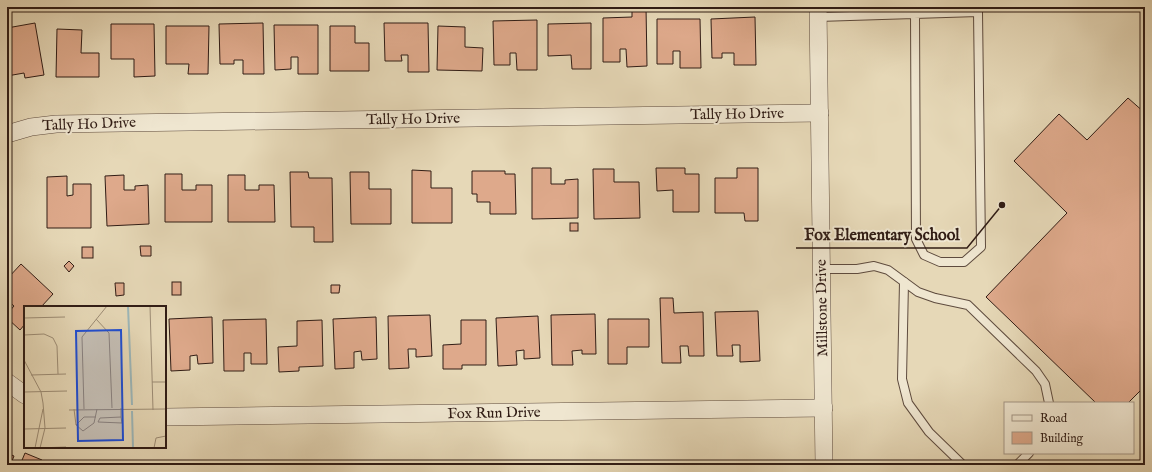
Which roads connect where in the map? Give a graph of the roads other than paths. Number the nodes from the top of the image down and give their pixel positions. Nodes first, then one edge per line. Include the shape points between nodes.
1 (818, 12) edge
2 (915, 13) junction
3 (820, 113) junction
4 (7, 134) edge
5 (821, 269) junction
6 (904, 282) junction
7 (7, 382) edge
8 (24, 394) edge
9 (1049, 402) edge
10 (824, 408) junction
11 (166, 417) edge
12 (1028, 454) edge
13 (824, 465) edge
14 (962, 465) edge
15 (1017, 465) edge

1 - 2 lane
1 - 3 street, Millstone Drive
2 - 2 lane via 978,12 981,247 964,262 940,262 924,255 916,239
3 - 4 street, Tally Ho Drive via 56,124 31,127
3 - 5 street, Millstone Drive
5 - 6 lane via 857,269 874,266 888,270
5 - 10 street, Millstone Drive
6 - 9 lane via 918,292 968,305 1036,371 1045,384
6 - 14 lane via 902,379 908,403 929,432
7 - 8 street
10 - 11 street, Fox Run Drive
10 - 13 street, Millstone Drive
12 - 15 lane

